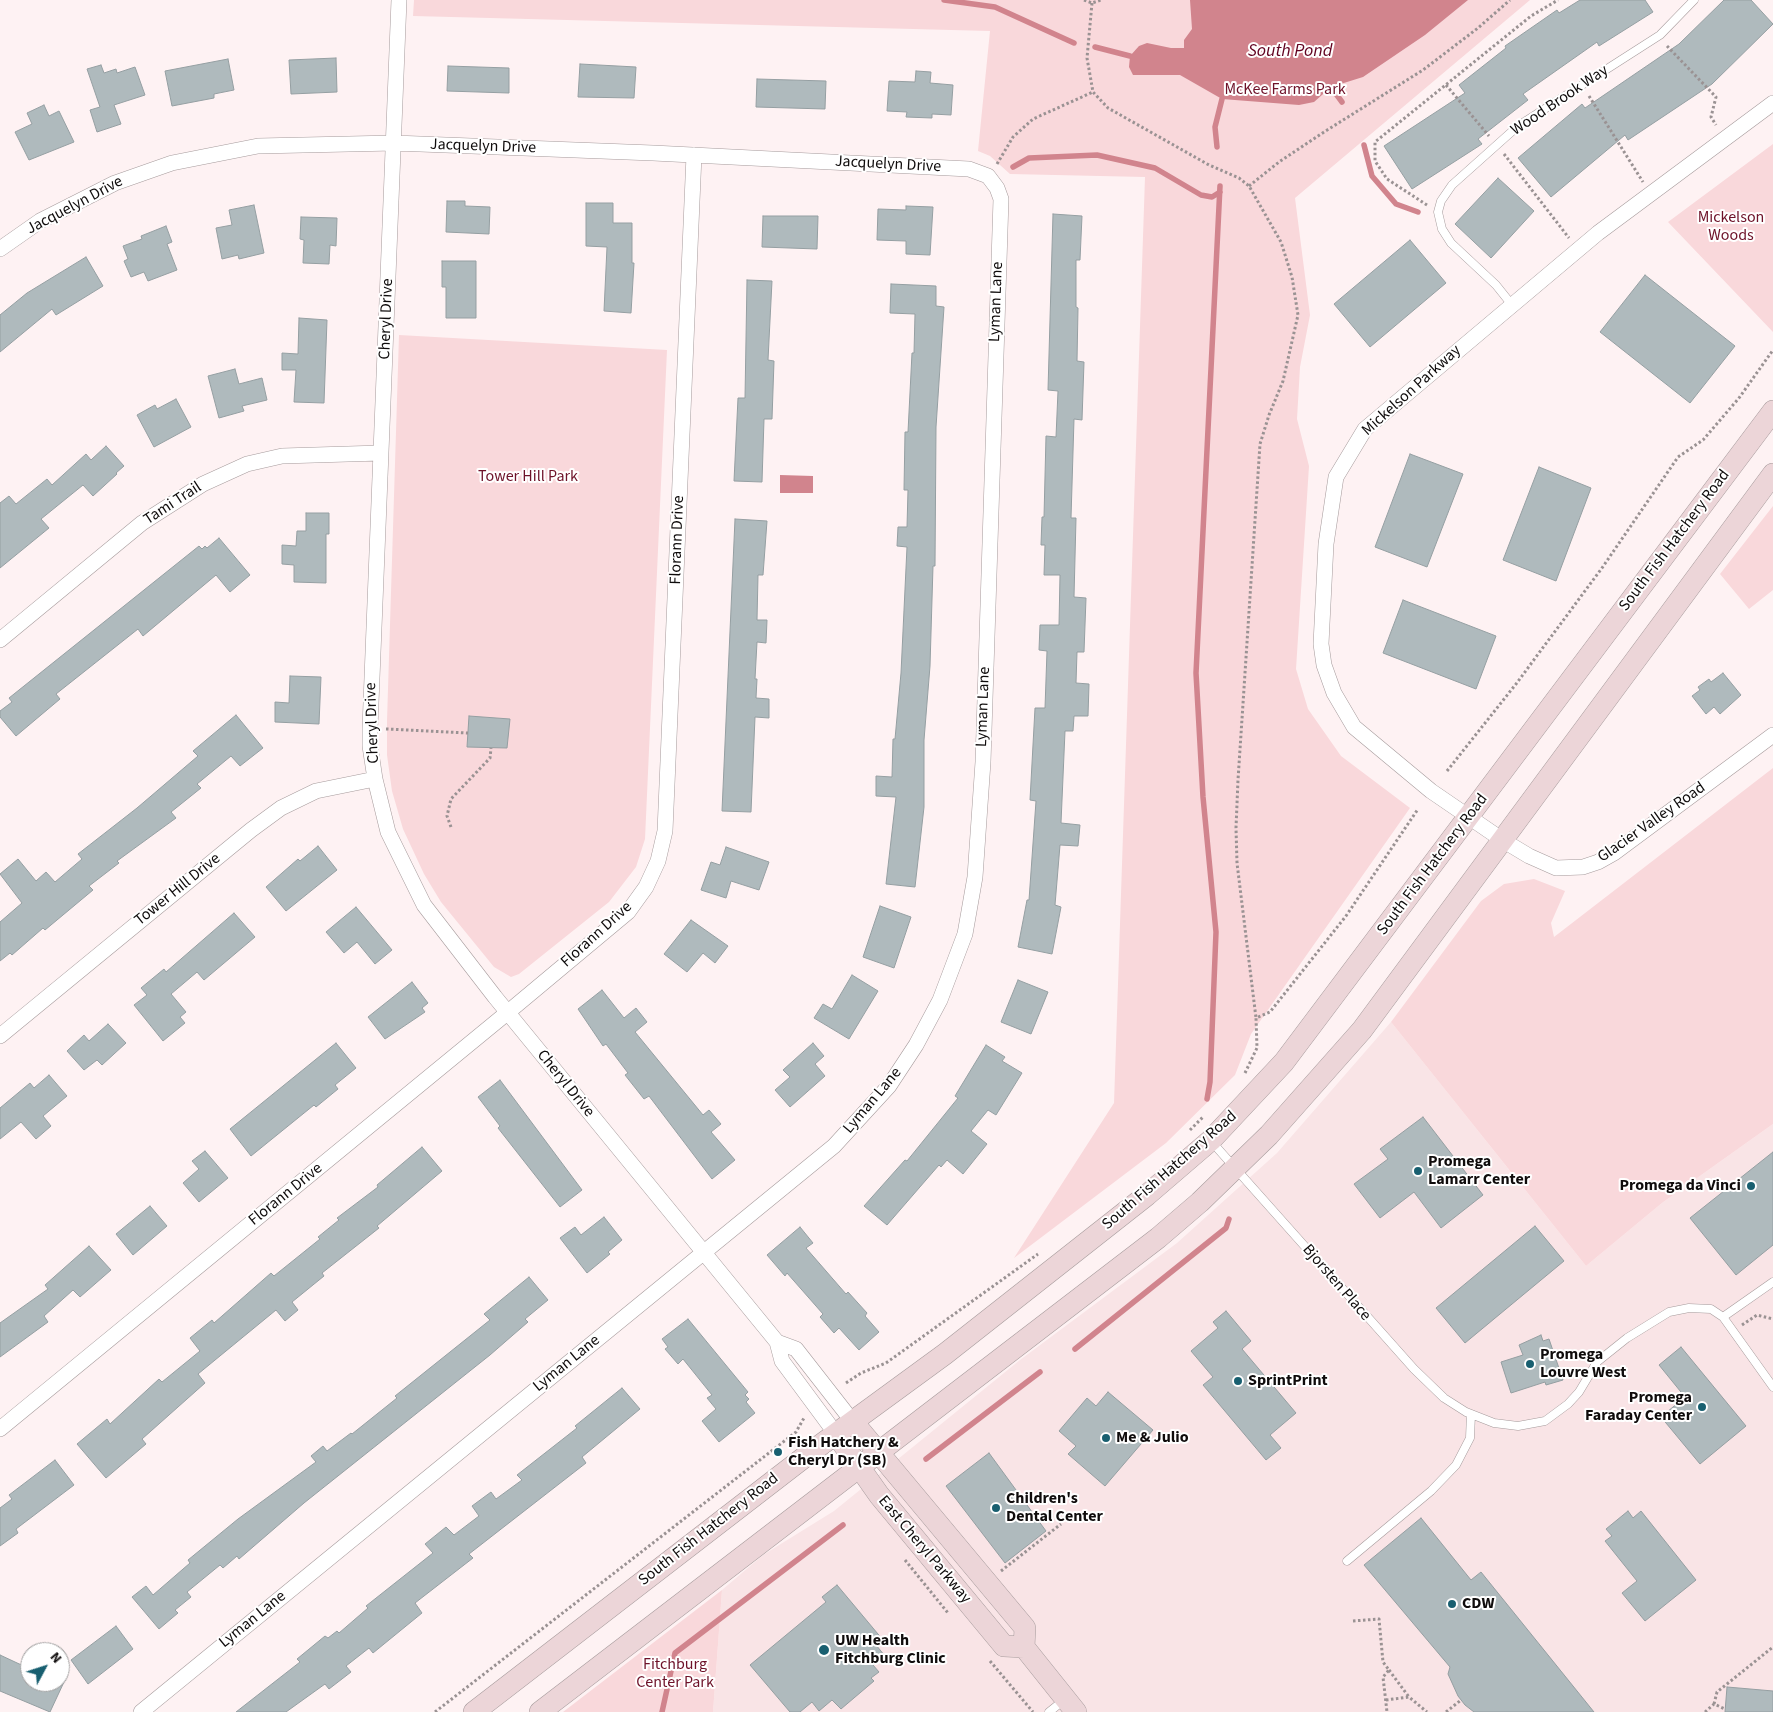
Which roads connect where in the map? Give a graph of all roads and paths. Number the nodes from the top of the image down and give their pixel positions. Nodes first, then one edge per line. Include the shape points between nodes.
1 (398, 0) edge
2 (1084, 0) edge
3 (1101, 0) edge
4 (1510, 0) edge
5 (1558, 0) edge
6 (1694, 0) edge
7 (1092, 3) junction
8 (1660, 35) junction
9 (1446, 85) junction
10 (1582, 85) junction
11 (1093, 92) junction
12 (1773, 104) edge
13 (1725, 138) junction
14 (394, 143) junction
15 (1497, 145) junction
16 (694, 156) junction
17 (988, 176) junction
18 (1249, 186) junction
19 (1650, 192) junction
20 (1438, 212) junction
21 (0, 249) edge
22 (1578, 250) junction
23 (1512, 305) junction
24 (1773, 350) edge
25 (1773, 411) edge
26 (381, 453) junction
27 (1773, 474) edge
28 (0, 640) edge
29 (370, 728) junction
30 (468, 733) dead end
31 (1773, 735) edge
32 (491, 748) dead end
33 (1448, 769) dead end
34 (375, 779) junction
35 (1418, 809) dead end
36 (1470, 817) junction
37 (451, 827) dead end
38 (1504, 841) junction
39 (507, 1013) junction
40 (1256, 1018) junction
41 (0, 1036) edge
42 (1241, 1081) dead end
43 (1207, 1113) dead end
44 (1189, 1131) dead end
45 (1211, 1140) junction
46 (1236, 1167) junction
47 (1043, 1250) dead end
48 (704, 1253) junction
49 (1773, 1282) edge
50 (1723, 1317) junction
51 (1773, 1319) edge
52 (1734, 1332) junction
53 (846, 1383) dead end
54 (1773, 1387) edge
55 (1472, 1414) junction
56 (805, 1415) dead end
57 (844, 1428) junction
58 (0, 1430) edge
59 (878, 1453) junction
60 (859, 1467) junction
61 (1061, 1524) dead end
62 (1347, 1561) dead end
63 (1000, 1572) dead end
64 (1353, 1621) dead end
65 (1024, 1647) junction
66 (1773, 1647) edge
67 (1388, 1670) junction
68 (1409, 1698) junction
69 (1386, 1700) junction
70 (1461, 1700) dead end
71 (1026, 1704) dead end
72 (1714, 1704) junction
73 (1064, 1708) edge
74 (1725, 1709) dead end
75 (141, 1712) edge
76 (435, 1712) edge
77 (474, 1712) edge
78 (540, 1712) edge
79 (1033, 1712) edge
80 (1387, 1712) edge
81 (1427, 1712) edge
82 (1446, 1712) edge
83 (1705, 1712) edge

1 - 14 street, Cheryl Drive
2 - 7 path
3 - 7 path
4 - 18 path via 1423,70 1278,162
5 - 9 path via 1531,16
6 - 8 lane, Wood Brook Way
7 - 11 path via 1087,58
8 - 10 lane, Wood Brook Way
8 - 13 path via 1716,97 1711,117
9 - 15 path
9 - 20 path via 1375,142 1376,161 1388,179
10 - 15 lane, Wood Brook Way via 1518,126
10 - 19 path
11 - 17 path via 1033,118 1021,127
11 - 18 path via 1108,108
12 - 13 street, Mickelson Parkway
13 - 19 street, Mickelson Parkway
14 - 16 street, Jacquelyn Drive
14 - 21 street, Jacquelyn Drive via 258,146 172,163 115,183 40,221
14 - 26 street, Cheryl Drive
15 - 20 lane, Wood Brook Way via 1452,185 1441,200
15 - 22 path
16 - 17 street, Jacquelyn Drive via 969,169
16 - 39 street, Florann Drive via 665,831 658,861 646,887 628,912
17 - 48 street, Lyman Lane via 1001,199 983,762 975,877 965,934 940,1000 889,1086 834,1146
18 - 40 path via 1281,242 1292,277 1298,315 1283,381 1260,444 1241,731 1237,863
19 - 22 street, Mickelson Parkway
20 - 23 lane via 1442,229 1451,242
22 - 23 street, Mickelson Parkway
23 - 36 street, Mickelson Parkway via 1365,429 1336,477 1326,544 1321,644 1334,693 1354,727 1432,791
24 - 33 path via 1739,398 1703,440 1678,457 1602,568
25 - 36 main road, South Fish Hatchery Road
26 - 28 street, Tami Trail via 282,456 247,464 203,484 142,523
26 - 29 street, Cheryl Drive
27 - 38 main road
29 - 30 path
29 - 34 street, Cheryl Drive
31 - 38 street, Glacier Valley Road via 1598,862 1570,869 1556,868
32 - 37 path via 490,758 451,799 447,816
34 - 39 street, Cheryl Drive via 388,832 424,905
34 - 41 street, Tower Hill Drive via 316,792 281,808
35 - 40 path via 1346,916 1270,1012
36 - 38 street, Glacier Valley Road
36 - 45 main road, South Fish Hatchery Road via 1284,1062
38 - 46 main road via 1362,1030 1320,1080
39 - 48 street, Cheryl Drive
39 - 58 street, Florann Drive
40 - 42 path via 1257,1048
43 - 44 path
45 - 46 lane, Bjorsten Place
45 - 57 main road, South Fish Hatchery Road via 1147,1195 945,1354
46 - 55 lane, Bjorsten Place via 1414,1369 1444,1398
46 - 59 main road via 1158,1238
47 - 53 path via 886,1363
48 - 57 street, Cheryl Drive via 777,1342 782,1361
48 - 75 street, Lyman Lane
49 - 50 lane
50 - 52 lane
50 - 55 lane, Bjorsten Place via 1711,1309 1689,1308 1669,1312 1627,1338 1597,1362 1568,1404 1545,1421 1518,1426 1494,1423
51 - 52 path via 1757,1315
52 - 54 lane
55 - 62 lane via 1467,1447 1456,1465 1431,1491
56 - 76 path via 796,1432
57 - 59 main road, East Cheryl Parkway
57 - 60 main road, East Cheryl Parkway
57 - 77 main road, South Fish Hatchery Road
59 - 60 main road
59 - 65 main road, East Cheryl Parkway via 1025,1628
60 - 65 main road, East Cheryl Parkway via 878,1495 1004,1646
60 - 78 main road
61 - 63 path
64 - 67 path via 1379,1619 1383,1662
65 - 73 main road
66 - 72 path via 1717,1692
67 - 68 path
67 - 69 path via 1383,1677
68 - 69 path
68 - 81 path
69 - 80 path
70 - 82 path
71 - 79 path
72 - 74 path
72 - 83 path

